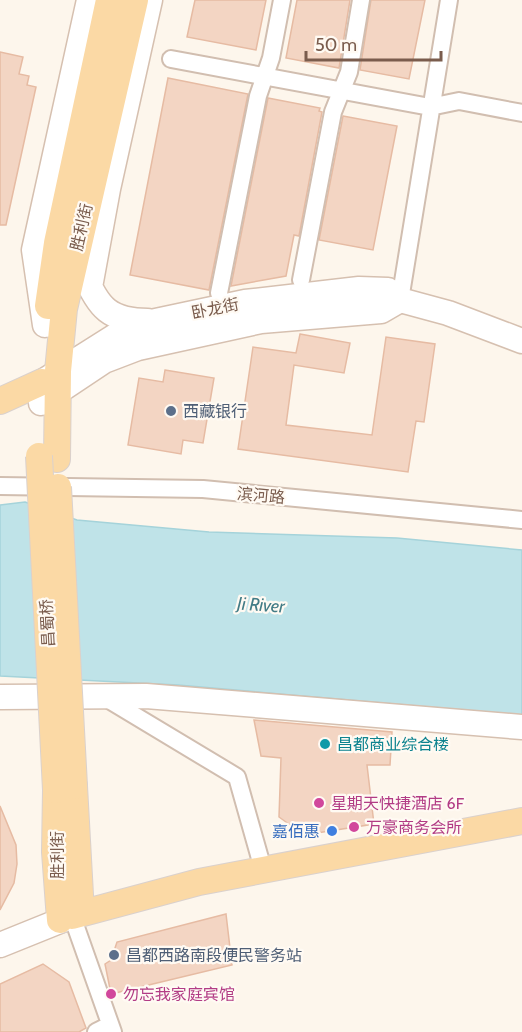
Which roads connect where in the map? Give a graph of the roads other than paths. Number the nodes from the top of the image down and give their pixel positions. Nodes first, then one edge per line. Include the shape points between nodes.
1 (89, 0) edge
2 (109, 0) edge
3 (135, 0) edge
4 (150, 0) edge
5 (162, 0) edge
6 (282, 0) edge
7 (361, 0) edge
8 (449, 0) edge
9 (171, 59) dead end
10 (265, 76) junction
11 (342, 91) junction
12 (430, 106) junction
13 (522, 112) edge
14 (79, 238) junction
15 (301, 280) dead end
16 (90, 287) junction
17 (219, 293) dead end
18 (400, 300) junction
19 (131, 307) dead end
20 (151, 321) junction
21 (45, 325) junction
22 (522, 341) edge
23 (49, 387) junction
24 (0, 401) edge
25 (0, 417) edge
26 (48, 457) joint
27 (0, 486) edge
28 (522, 520) edge
29 (104, 696) junction
30 (0, 697) edge
31 (522, 727) edge
32 (65, 788) joint
33 (522, 821) edge
34 (263, 869) junction
35 (71, 916) junction
36 (0, 945) edge
37 (106, 1030) edge

1 - 21 main road via 34,250
2 - 21 main road, 胜利街 via 57,243
3 - 14 main road, 胜利街
4 - 16 main road
5 - 19 street via 102,270 103,290 108,299 118,306
6 - 10 street
7 - 11 street
8 - 12 street
9 - 10 street
10 - 11 street
10 - 17 street
11 - 12 street
11 - 15 street via 333,112
12 - 13 street via 459,101
12 - 18 street
14 - 16 main road via 79,254
14 - 23 main road, 胜利街
16 - 20 main road via 114,316
18 - 20 main road, 卧龙街 via 388,290 359,289 245,302
18 - 22 main road, 卧龙街
18 - 23 main road, 卧龙街 via 381,311 261,321 138,348
20 - 23 main road, 卧龙街 via 120,333
21 - 23 main road, 胜利街
23 - 24 main road
23 - 25 main road
23 - 26 main road, 胜利街
26 - 32 main road, 昌蜀桥, bridge
27 - 28 street, 滨河路 via 203,489
29 - 30 main road
29 - 31 main road via 146,696
29 - 34 street via 237,777
32 - 35 main road, 胜利街 via 55,852
33 - 34 main road
34 - 35 main road via 189,884
35 - 36 main road
35 - 37 street

